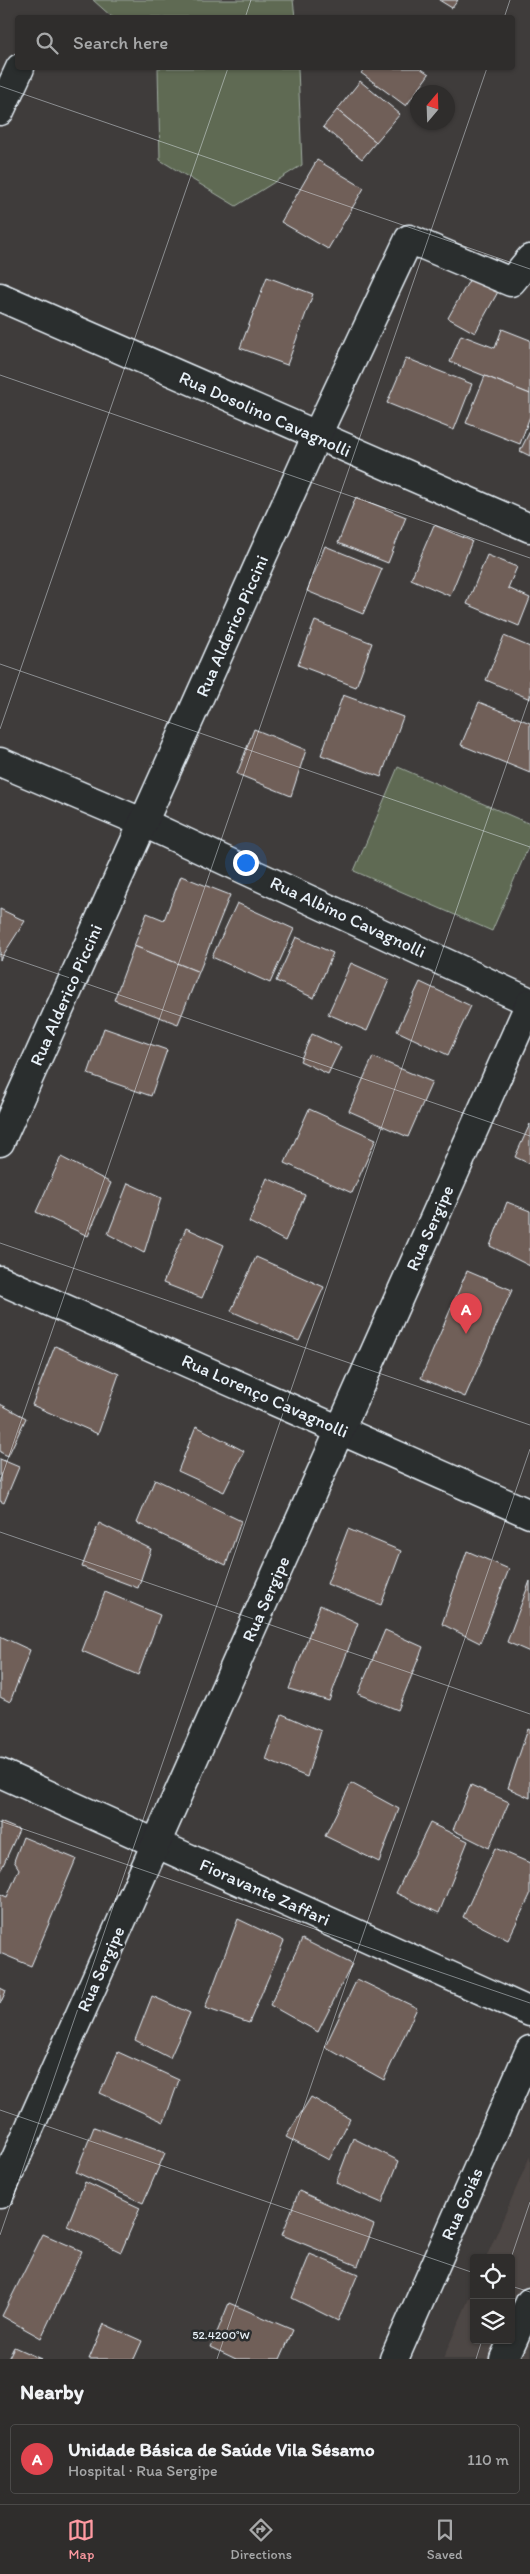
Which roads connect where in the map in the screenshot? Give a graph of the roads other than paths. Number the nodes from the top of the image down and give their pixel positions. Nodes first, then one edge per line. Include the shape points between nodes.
1 (19, 70) edge
2 (0, 111) edge
3 (530, 259) edge
4 (0, 297) edge
5 (316, 437) junction
6 (530, 528) edge
7 (0, 762) edge
8 (144, 822) junction
9 (530, 1002) edge
10 (0, 1142) edge
11 (0, 1280) edge
12 (341, 1429) junction
13 (530, 1514) edge
14 (0, 1773) edge
15 (158, 1843) junction
16 (530, 2012) edge
17 (530, 2050) edge
18 (0, 2194) edge
19 (530, 2302) edge
20 (394, 2359) edge
21 (504, 2359) edge

1 - 2 street
3 - 5 street, Rua Alderico Piccini via 511,282 409,239
4 - 5 street, Rua Dosolino Cavagnolli
5 - 6 street, Rua Dosolino Cavagnolli
5 - 8 street, Rua Alderico Piccini
7 - 8 street, Rua Albino Cavagnolli
8 - 9 street, Rua Albino Cavagnolli
8 - 10 street, Rua Alderico Piccini
9 - 12 street, Rua Sergipe
11 - 12 street, Rua Lorenço Cavagnolli
12 - 13 street, Rua Lorenço Cavagnolli
12 - 15 street, Rua Sergipe
14 - 15 street, Fioravante Zaffari
15 - 16 street, Fioravante Zaffari
15 - 18 street, Rua Sergipe
17 - 20 street, Rua Goiás
19 - 21 street

